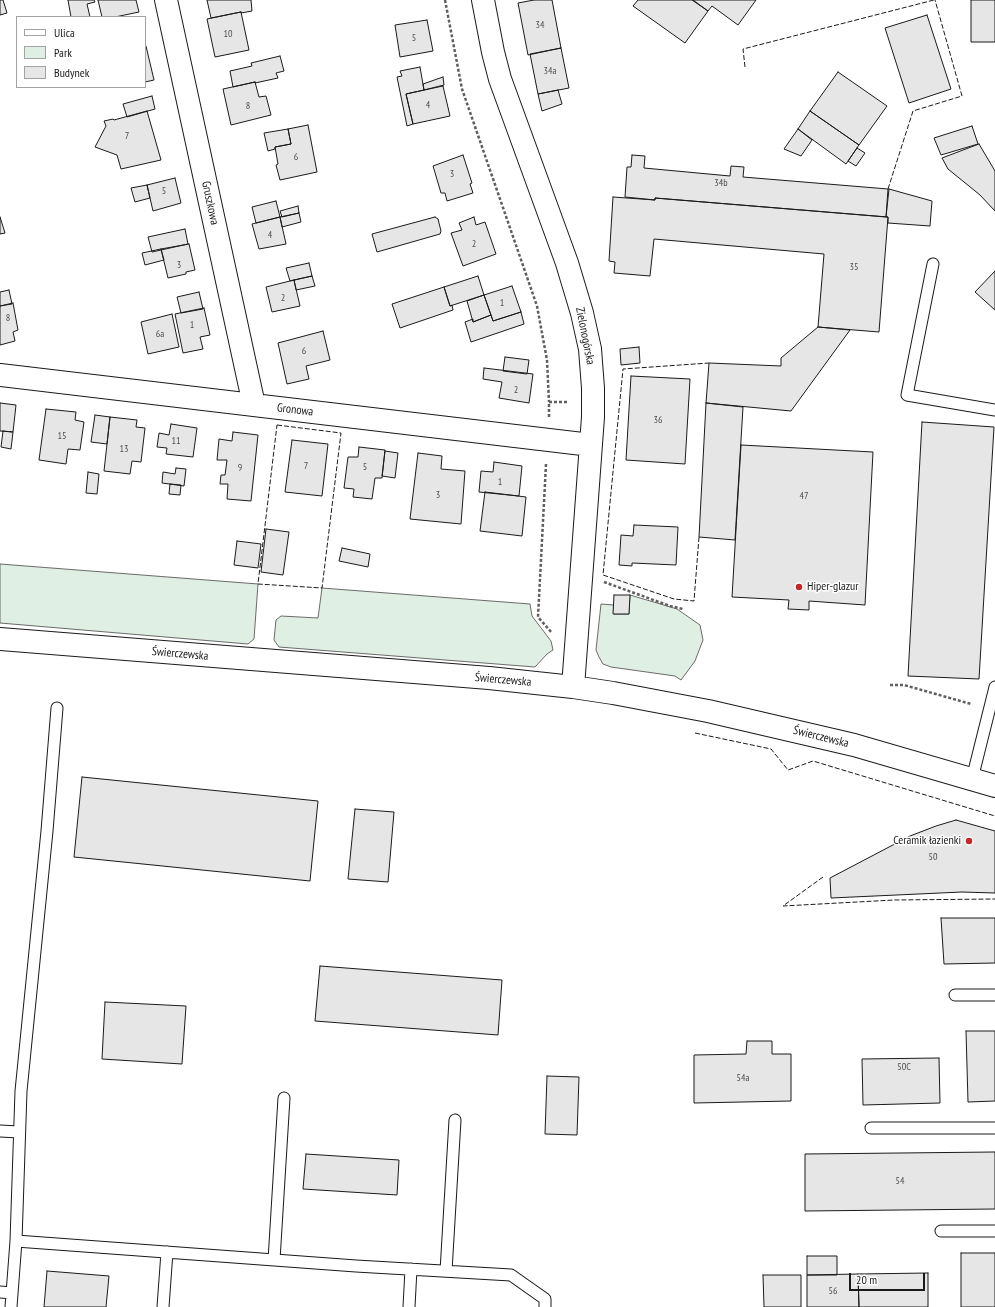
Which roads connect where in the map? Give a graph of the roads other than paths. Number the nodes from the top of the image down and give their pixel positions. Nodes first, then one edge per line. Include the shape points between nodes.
1 (166, 0) edge
2 (484, 0) edge
3 (933, 264) dead end
4 (0, 375) edge
5 (254, 405) junction
6 (995, 410) edge
7 (591, 445) junction
8 (0, 640) edge
9 (573, 687) junction
10 (995, 687) edge
11 (57, 708) dead end
12 (972, 779) junction
13 (995, 786) edge
14 (955, 995) dead end
15 (995, 995) edge
16 (284, 1098) dead end
17 (455, 1120) dead end
18 (871, 1128) dead end
19 (995, 1128) edge
20 (0, 1131) edge
21 (19, 1132) junction
22 (941, 1231) dead end
23 (995, 1231) edge
24 (16, 1241) junction
25 (166, 1252) junction
26 (274, 1260) junction
27 (411, 1269) junction
28 (446, 1271) junction
29 (0, 1292) edge
30 (12, 1293) junction
31 (11, 1307) edge
32 (163, 1307) edge
33 (409, 1307) edge
34 (545, 1307) edge

1 - 5 street, Gruszkowa
2 - 7 street, Zielonogórska via 500,79 563,251 587,334 593,388
3 - 6 lane via 907,396
4 - 5 street, Gronowa
5 - 7 street, Gronowa
7 - 9 street, Zielonogórska
8 - 9 street, Świerczewska via 489,678
9 - 12 street, Świerczewska via 658,701 758,722 854,745
10 - 12 lane
11 - 21 lane
12 - 13 street, Świerczewska
14 - 15 lane
16 - 26 lane
17 - 28 lane
18 - 19 lane
20 - 21 lane
21 - 24 lane
22 - 23 lane
24 - 25 lane
24 - 30 lane
25 - 26 lane
25 - 32 lane
26 - 27 lane
27 - 28 lane
27 - 33 lane
28 - 34 lane via 511,1276 544,1299
29 - 30 lane
30 - 31 lane

